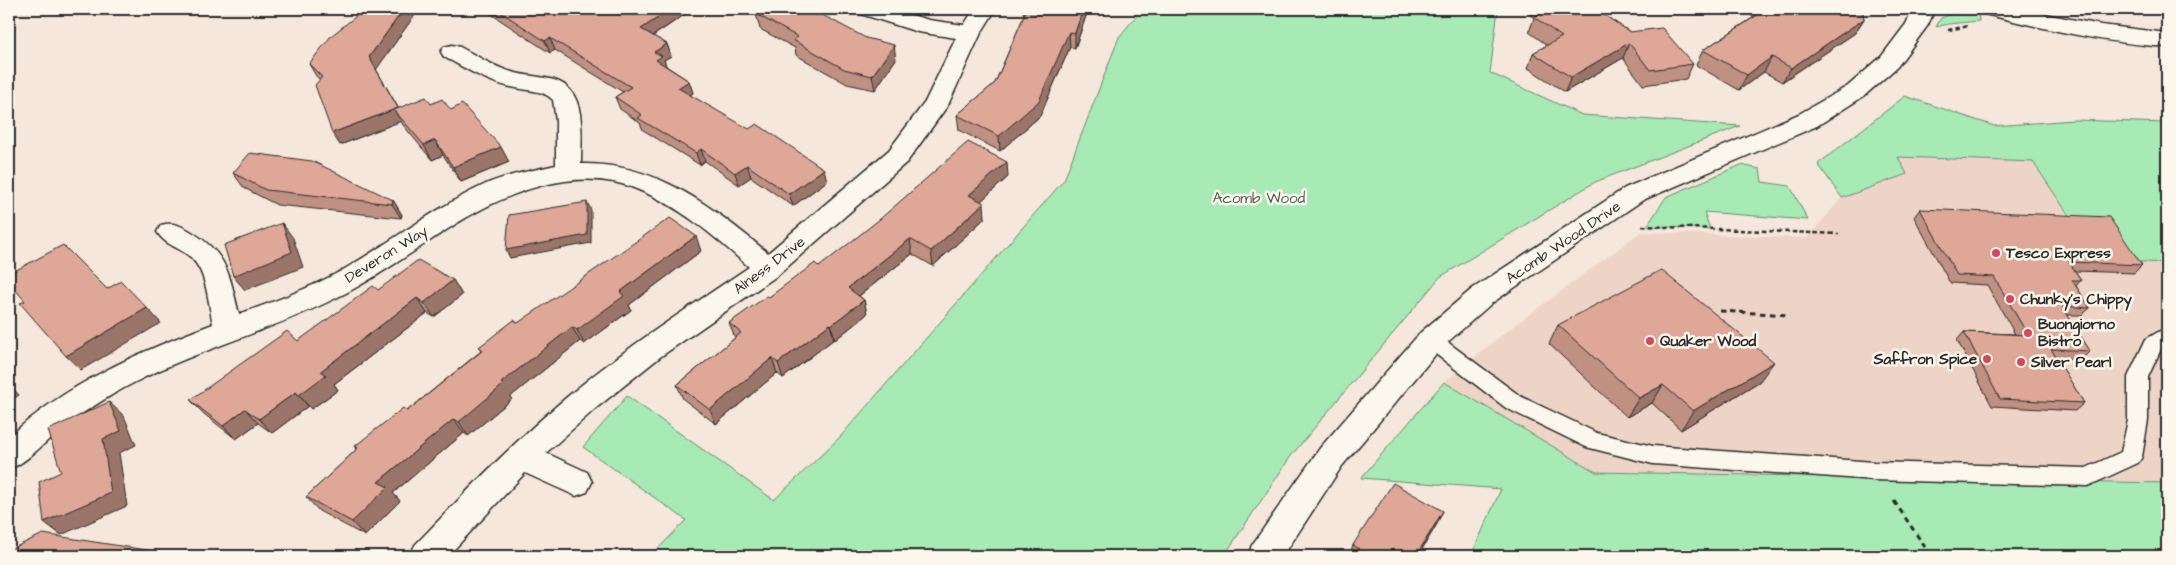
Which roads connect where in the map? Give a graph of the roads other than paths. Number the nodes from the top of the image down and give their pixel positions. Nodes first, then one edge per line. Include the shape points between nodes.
1 (869, 9) edge
2 (985, 9) edge
3 (1924, 9) edge
4 (1993, 9) edge
5 (970, 33) junction
6 (2167, 40) edge
7 (452, 52) dead end
8 (568, 172) junction
9 (170, 232) dead end
10 (768, 268) junction
11 (228, 330) junction
12 (2167, 335) edge
13 (1431, 340) junction
14 (9, 456) edge
15 (522, 456) junction
16 (576, 482) dead end
17 (427, 556) edge
18 (1264, 556) edge

1 - 5 street via 926,27
2 - 5 street, Alness Drive
3 - 13 street, Acomb Wood Drive via 1917,25 1889,62 1856,91 1808,120 1634,194 1482,296
4 - 6 street via 2075,27
5 - 10 street, Alness Drive via 936,105 898,156
7 - 8 street via 506,77 554,88 564,97 568,115
8 - 10 street, Deveron Way via 628,176 654,186 720,227
8 - 11 street, Deveron Way via 522,180 485,195 443,218 356,275 307,300
9 - 11 street via 199,249 214,271
10 - 15 street, Alness Drive via 650,349 584,400
11 - 14 street, Deveron Way via 115,377 67,407
12 - 13 lane via 2152,344 2138,376 2138,420 2131,457 2088,477 1874,471 1653,455 1593,441 1513,402
13 - 18 street, Acomb Wood Drive via 1332,457
15 - 16 street
15 - 17 street, Alness Drive

